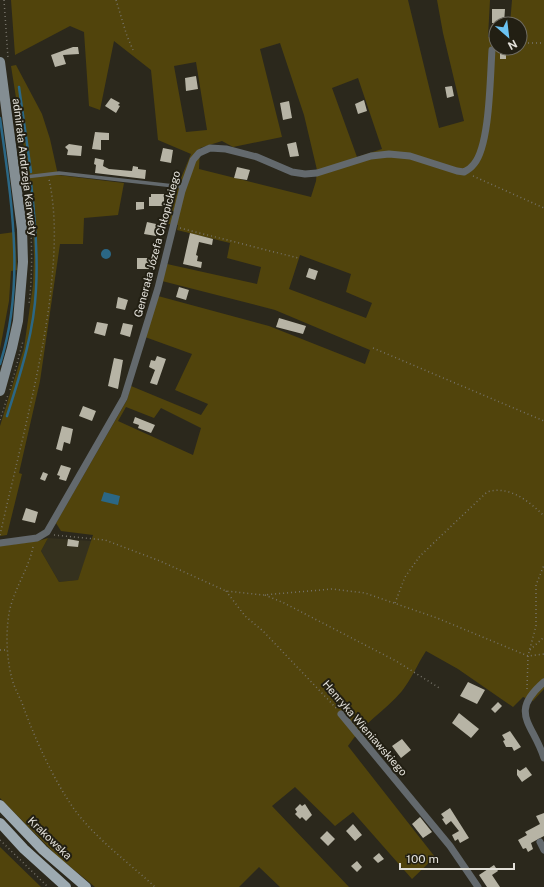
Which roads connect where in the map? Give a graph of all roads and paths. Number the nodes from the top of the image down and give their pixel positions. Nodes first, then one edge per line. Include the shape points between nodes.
1 (116, 0) edge
2 (528, 43) edge
3 (544, 43) edge
4 (133, 50) dead end
5 (491, 56) edge
6 (0, 62) edge
7 (3, 105) edge
8 (464, 172) junction
9 (48, 174) junction
10 (16, 178) junction
11 (183, 187) junction
12 (544, 208) edge
13 (173, 227) junction
14 (298, 258) dead end
15 (373, 348) dead end
16 (0, 392) edge
17 (544, 421) edge
18 (544, 516) edge
19 (44, 534) junction
20 (0, 535) edge
21 (34, 539) junction
22 (0, 543) edge
23 (544, 565) edge
24 (226, 591) junction
25 (263, 594) junction
26 (395, 603) junction
27 (544, 637) edge
28 (0, 650) edge
29 (7, 650) junction
30 (530, 650) junction
31 (544, 654) edge
32 (528, 656) junction
33 (544, 682) edge
34 (441, 689) dead end
35 (526, 701) junction
36 (341, 714) joint
37 (544, 758) edge
38 (0, 805) edge
39 (0, 823) edge
40 (0, 840) edge
41 (540, 842) dead end
42 (544, 850) edge
43 (48, 887) edge
44 (66, 887) edge
45 (86, 887) edge
46 (155, 887) edge
47 (478, 887) edge

1 - 4 path
2 - 3 path
5 - 8 street via 485,132 475,164
6 - 7 main road, admirała Andrzeja Karwety
7 - 10 main road, admirała Andrzeja Karwety
8 - 11 street, Generała Józefa Chłopickiego via 410,156 389,154 371,156 317,174 304,174 292,172 257,157 215,147 204,149 193,160
8 - 12 path
9 - 10 lane
9 - 11 lane via 59,173
9 - 20 path via 56,233 53,272 36,383
10 - 16 main road, admirała Andrzeja Karwety via 22,229 21,296 12,348
11 - 13 street, Generała Józefa Chłopickiego
13 - 14 path
13 - 19 street, Generała Józefa Chłopickiego via 158,288 124,398 78,481
15 - 17 path
18 - 26 path via 529,501 501,490 487,492 420,556 405,577
19 - 21 street
19 - 24 path via 105,540 160,561
21 - 22 street
21 - 29 path via 30,560 12,602 8,619
23 - 30 path via 536,585 536,626
24 - 25 path
24 - 36 path, Henryka Wieniawskiego via 245,616 263,631
25 - 26 path via 351,590
25 - 34 path via 284,602 396,661
26 - 32 path
27 - 30 path
28 - 29 path
29 - 46 path via 11,676 28,721 75,810 97,835
30 - 32 path
31 - 32 path
32 - 35 path
33 - 35 street
35 - 37 street via 527,720
36 - 47 street, Henryka Wieniawskiego via 450,846
38 - 45 main road, Krakowska via 43,850
39 - 44 main road
40 - 43 path
41 - 42 street

